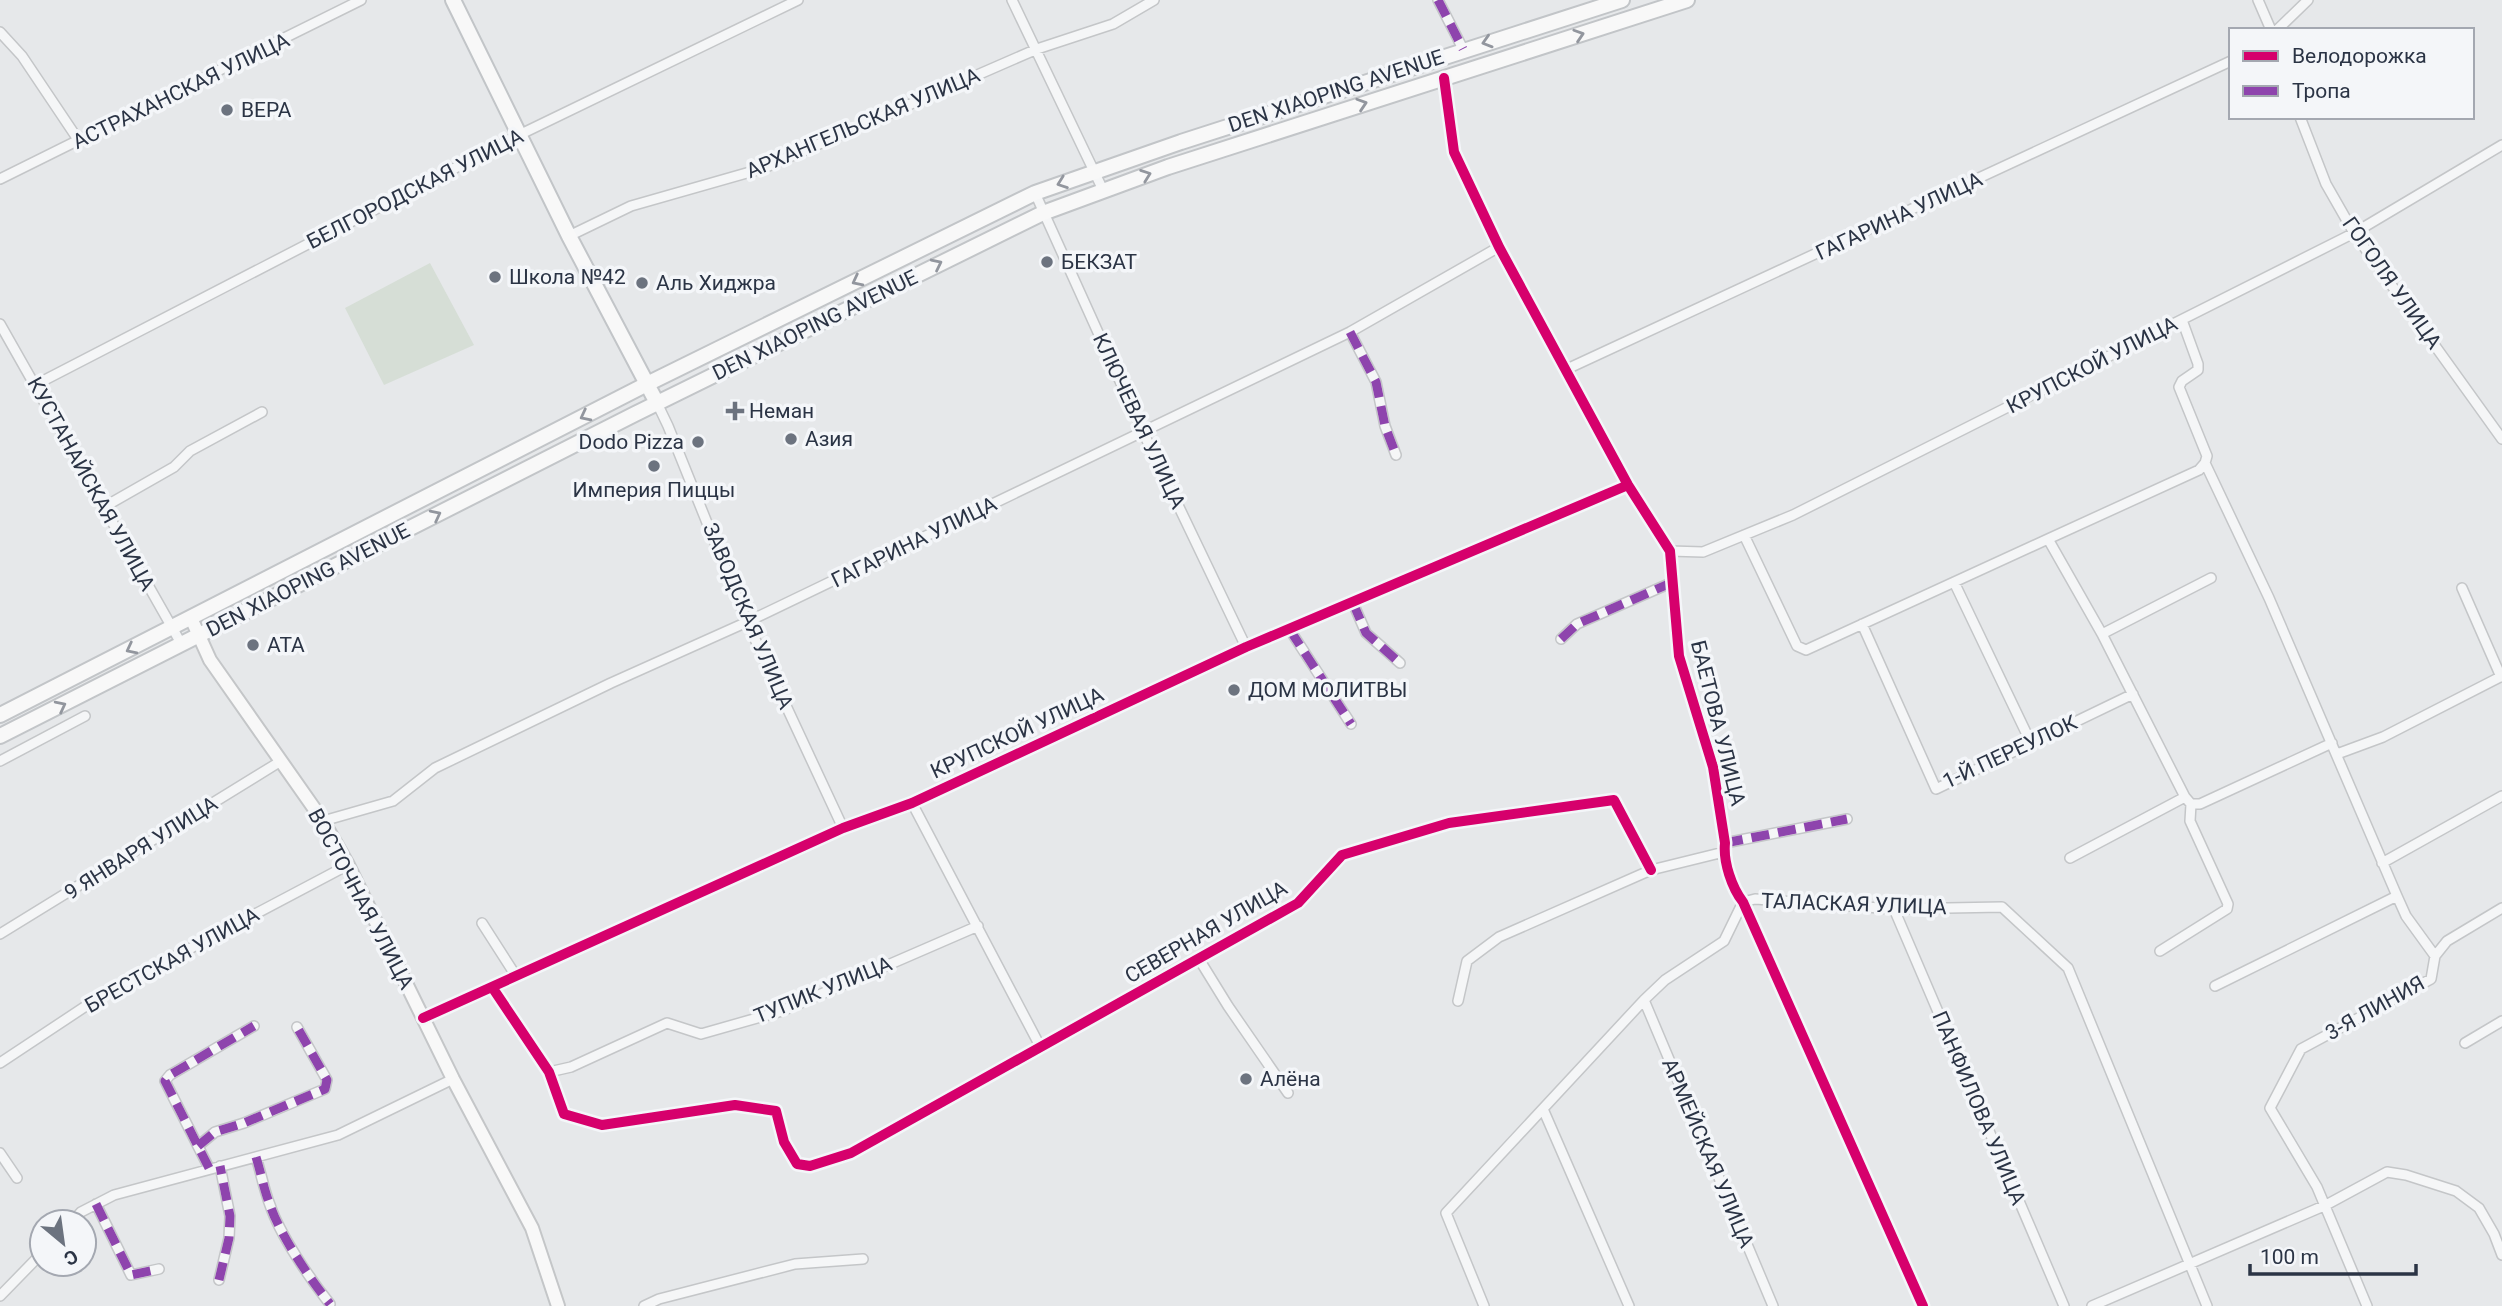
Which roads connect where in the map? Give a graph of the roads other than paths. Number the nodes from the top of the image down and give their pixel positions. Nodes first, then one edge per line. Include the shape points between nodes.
1 (361, 0) edge
2 (453, 0) edge
3 (798, 0) edge
4 (1012, 0) edge
5 (1154, 0) edge
6 (1438, 0) edge
7 (1622, 0) edge
8 (1687, 0) edge
9 (2258, 0) edge
10 (2308, 0) edge
11 (1666, 3) edge
12 (2270, 28) edge
13 (2279, 28) edge
14 (0, 32) edge
15 (1037, 49) junction
16 (1463, 49) junction
17 (2229, 62) edge
18 (1444, 78) junction
19 (2301, 119) edge
20 (519, 135) junction
21 (79, 141) junction
22 (2502, 145) edge
23 (1096, 170) junction
24 (0, 179) edge
25 (1103, 190) junction
26 (1035, 192) junction
27 (1044, 213) junction
28 (2354, 233) junction
29 (569, 236) junction
30 (1499, 247) junction
31 (2182, 320) junction
32 (0, 324) edge
33 (1350, 332) junction
34 (1567, 369) junction
35 (35, 385) junction
36 (645, 385) junction
37 (657, 403) junction
38 (262, 412) dead end
39 (1143, 432) junction
40 (2502, 439) edge
41 (1396, 455) dead end
42 (2205, 463) junction
43 (1628, 485) junction
44 (104, 507) junction
45 (1744, 535) junction
46 (2048, 539) junction
47 (1670, 551) junction
48 (2211, 578) dead end
49 (1673, 582) junction
50 (1954, 582) junction
51 (2462, 588) dead end
52 (1353, 603) junction
53 (191, 618) junction
54 (747, 622) junction
55 (1862, 624) junction
56 (172, 627) junction
57 (1290, 630) junction
58 (200, 634) junction
59 (2102, 634) junction
60 (1561, 639) dead end
61 (181, 645) junction
62 (1246, 647) junction
63 (1400, 663) dead end
64 (2501, 676) edge
65 (2133, 694) junction
66 (0, 715) edge
67 (85, 716) dead end
68 (1351, 723) dead end
69 (0, 737) edge
70 (2031, 743) junction
71 (2332, 743) junction
72 (2337, 754) junction
73 (0, 761) edge
74 (281, 761) junction
75 (2502, 796) edge
76 (2188, 801) junction
77 (912, 803) junction
78 (1847, 819) dead end
79 (323, 821) junction
80 (843, 828) junction
81 (1725, 848) junction
82 (2070, 858) dead end
83 (2382, 863) junction
84 (348, 865) junction
85 (1651, 870) junction
86 (2397, 896) junction
87 (1743, 902) junction
88 (2502, 908) edge
89 (1894, 909) junction
90 (482, 922) dead end
91 (978, 926) junction
92 (0, 934) edge
93 (2160, 951) dead end
94 (2435, 956) junction
95 (1199, 959) junction
96 (516, 976) junction
97 (492, 986) junction
98 (2215, 986) dead end
99 (1644, 1000) junction
100 (1458, 1001) dead end
101 (423, 1018) junction
102 (2502, 1021) edge
103 (254, 1026) dead end
104 (298, 1027) dead end
105 (2465, 1043) dead end
106 (1041, 1048) junction
107 (0, 1063) edge
108 (549, 1072) junction
109 (453, 1079) junction
110 (1288, 1093) dead end
111 (1543, 1109) junction
112 (198, 1146) junction
113 (0, 1153) edge
114 (256, 1157) junction
115 (220, 1166) junction
116 (209, 1168) junction
117 (17, 1178) dead end
118 (96, 1204) junction
119 (2326, 1205) junction
120 (88, 1208) edge
121 (2502, 1255) edge
122 (863, 1259) dead end
123 (2188, 1264) junction
124 (28, 1267) edge
125 (159, 1269) dead end
126 (219, 1280) dead end
127 (0, 1296) edge
128 (330, 1304) dead end
129 (558, 1306) edge
130 (645, 1306) edge
131 (1484, 1306) edge
132 (1629, 1306) edge
133 (1773, 1306) edge
134 (1923, 1306) edge
135 (2064, 1306) edge
136 (2092, 1306) edge
137 (2207, 1306) edge
138 (2367, 1306) edge

1 - 21 street, АСТРАХАНСКАЯ УЛИЦА
2 - 20 main road
3 - 20 street, БЕЛГОРОДСКАЯ УЛИЦА
4 - 15 street
5 - 15 street, АРХАНГЕЛЬСКАЯ УЛИЦА via 1113,24
6 - 16 street
7 -> 16 main road, DEN XIAOPING AVENUE
8 - 11 main road, DEN XIAOPING AVENUE
9 - 12 street
10 - 13 street
18 -> 11 main road, DEN XIAOPING AVENUE
14 - 21 street via 22,56
15 - 23 street
15 - 29 street, АРХАНГЕЛЬСКАЯ УЛИЦА via 764,168 631,206
16 - 23 main road, DEN XIAOPING AVENUE
17 - 34 street, ГАГАРИНА УЛИЦА
25 -> 18 main road, DEN XIAOPING AVENUE
18 - 30 street, БАЕТОВА УЛИЦА via 1454,152
19 - 28 street, ГОГОЛЯ УЛИЦА via 2326,184
20 - 29 main road
20 - 35 street, БЕЛГОРОДСКАЯ УЛИЦА
21 - 24 street, АСТРАХАНСКАЯ УЛИЦА
22 - 28 street, КРУПСКОЙ УЛИЦА
23 - 25 street
23 -> 26 main road, DEN XIAOPING AVENUE
25 - 27 main road, DEN XIAOPING AVENUE
26 - 27 street, КЛЮЧЕВАЯ УЛИЦА
26 -> 36 main road, DEN XIAOPING AVENUE
37 -> 27 main road, DEN XIAOPING AVENUE
27 - 39 street, КЛЮЧЕВАЯ УЛИЦА
28 - 31 street, КРУПСКОЙ УЛИЦА
28 - 40 street, ГОГОЛЯ УЛИЦА
29 - 36 main road
30 - 33 street, ГАГАРИНА УЛИЦА
30 - 34 street, БАЕТОВА УЛИЦА
31 - 42 street via 2198,370 2179,387 2207,456
31 - 45 street, КРУПСКОЙ УЛИЦА via 1793,515
32 - 35 street, КУСТАНАЙСКАЯ УЛИЦА
33 - 39 street, ГАГАРИНА УЛИЦА
33 - 41 street via 1376,382
34 - 43 street, БАЕТОВА УЛИЦА
35 - 44 street, КУСТАНАЙСКАЯ УЛИЦА
36 - 37 main road
36 -> 53 main road, DEN XIAOPING AVENUE
37 - 54 street, ЗАВОДСКАЯ УЛИЦА
58 -> 37 main road, DEN XIAOPING AVENUE
38 - 44 street via 190,451 174,467
39 - 54 street, ГАГАРИНА УЛИЦА
39 - 62 street, КЛЮЧЕВАЯ УЛИЦА
42 - 46 street via 2199,470
42 - 71 street
43 - 47 street, БАЕТОВА УЛИЦА
43 - 52 street, КРУПСКОЙ УЛИЦА
44 - 56 street, КУСТАНАЙСКАЯ УЛИЦА
45 - 47 street, КРУПСКОЙ УЛИЦА via 1703,552
45 - 55 street via 1797,646 1806,650
46 - 50 street
46 - 59 street
47 - 49 street, БАЕТОВА УЛИЦА
48 - 59 street
49 - 60 street via 1577,624
49 - 81 street, БАЕТОВА УЛИЦА via 1679,656 1713,767
50 - 55 street
50 - 70 street
51 - 64 street
52 - 57 street, КРУПСКОЙ УЛИЦА
52 - 63 street via 1366,633
53 - 56 main road, DEN XIAOPING AVENUE
53 - 58 street, ВОСТОЧНАЯ УЛИЦА
54 - 79 street, ГАГАРИНА УЛИЦА via 435,768 393,801
54 - 80 street, ЗАВОДСКАЯ УЛИЦА
55 - 70 street, 1-Й ПЕРЕУЛОК via 1936,789
56 - 61 street, КУСТАНАЙСКАЯ УЛИЦА
56 -> 66 main road, DEN XIAOPING AVENUE
57 - 62 street, КРУПСКОЙ УЛИЦА
57 - 68 street
58 - 61 main road, DEN XIAOPING AVENUE
58 - 74 street, ВОСТОЧНАЯ УЛИЦА via 210,660
59 - 65 street
69 -> 61 main road, DEN XIAOPING AVENUE
62 - 77 street, КРУПСКОЙ УЛИЦА
64 - 72 street via 2383,737
65 - 70 street, 1-Й ПЕРЕУЛОК
65 - 76 street
67 - 73 street
71 - 72 street
71 - 76 street via 2200,804
72 - 83 street
74 - 79 street, ВОСТОЧНАЯ УЛИЦА
74 - 92 street, 9 ЯНВАРЯ УЛИЦА
75 - 83 street
76 - 82 street
76 - 93 street via 2190,821 2228,904 2227,909
77 - 80 street, КРУПСКОЙ УЛИЦА
77 - 91 street
78 - 81 street
79 - 84 street, ВОСТОЧНАЯ УЛИЦА
80 - 96 street, КРУПСКОЙ УЛИЦА
81 - 85 street
81 - 87 street, БАЕТОВА УЛИЦА
83 - 86 street
84 - 101 street, ВОСТОЧНАЯ УЛИЦА
84 - 107 street, БРЕСТСКАЯ УЛИЦА via 104,994
85 - 95 street, СЕВЕРНАЯ УЛИЦА via 1614,800 1449,823 1342,855 1298,903
85 - 100 street via 1499,937 1468,961
86 - 94 street
86 - 98 street
87 - 89 street, ТАЛАСКАЯ УЛИЦА via 1755,899
87 - 99 street, ТАЛАСКАЯ УЛИЦА via 1724,942 1664,980
87 - 134 street, БАЕТОВА УЛИЦА
88 - 94 street, 3-Я ЛИНИЯ via 2447,941
89 - 123 street, ТАЛАСКАЯ УЛИЦА via 2002,907 2068,968
89 - 135 street, ПАНФИЛОВА УЛИЦА
90 - 96 street
91 - 106 street
91 - 108 street, ТУПИК УЛИЦА via 782,1011 701,1034 667,1023 571,1067
94 - 119 street, 3-Я ЛИНИЯ via 2431,979 2301,1049 2270,1108
95 - 106 street, СЕВЕРНАЯ УЛИЦА
95 - 110 street
96 - 97 street, КРУПСКОЙ УЛИЦА
97 - 101 street, КРУПСКОЙ УЛИЦА
97 - 108 street
99 - 111 street, ТАЛАСКАЯ УЛИЦА
99 - 133 street, АРМЕЙСКАЯ УЛИЦА
101 - 109 street, ВОСТОЧНАЯ УЛИЦА
102 - 105 street
103 - 112 street via 165,1081
104 - 112 street via 327,1080 325,1089 215,1132
106 - 108 street, СЕВЕРНАЯ УЛИЦА via 851,1153 810,1166 797,1164 784,1142 776,1111 735,1105 602,1125 564,1114
109 - 114 street via 338,1135
109 - 129 street via 532,1228
111 - 131 street, ТАЛАСКАЯ УЛИЦА via 1446,1213
111 - 132 street
112 - 116 street
113 - 117 street
114 - 115 street
114 - 128 street via 270,1208
115 - 116 street
115 - 126 street via 230,1216
116 - 118 street
118 - 120 street
118 - 125 street via 131,1275
119 - 121 street via 2387,1172 2406,1175 2456,1191 2479,1208
119 - 123 street
119 - 138 street
122 - 130 street via 795,1265
123 - 136 street
123 - 137 street, ТАЛАСКАЯ УЛИЦА
124 - 127 street

